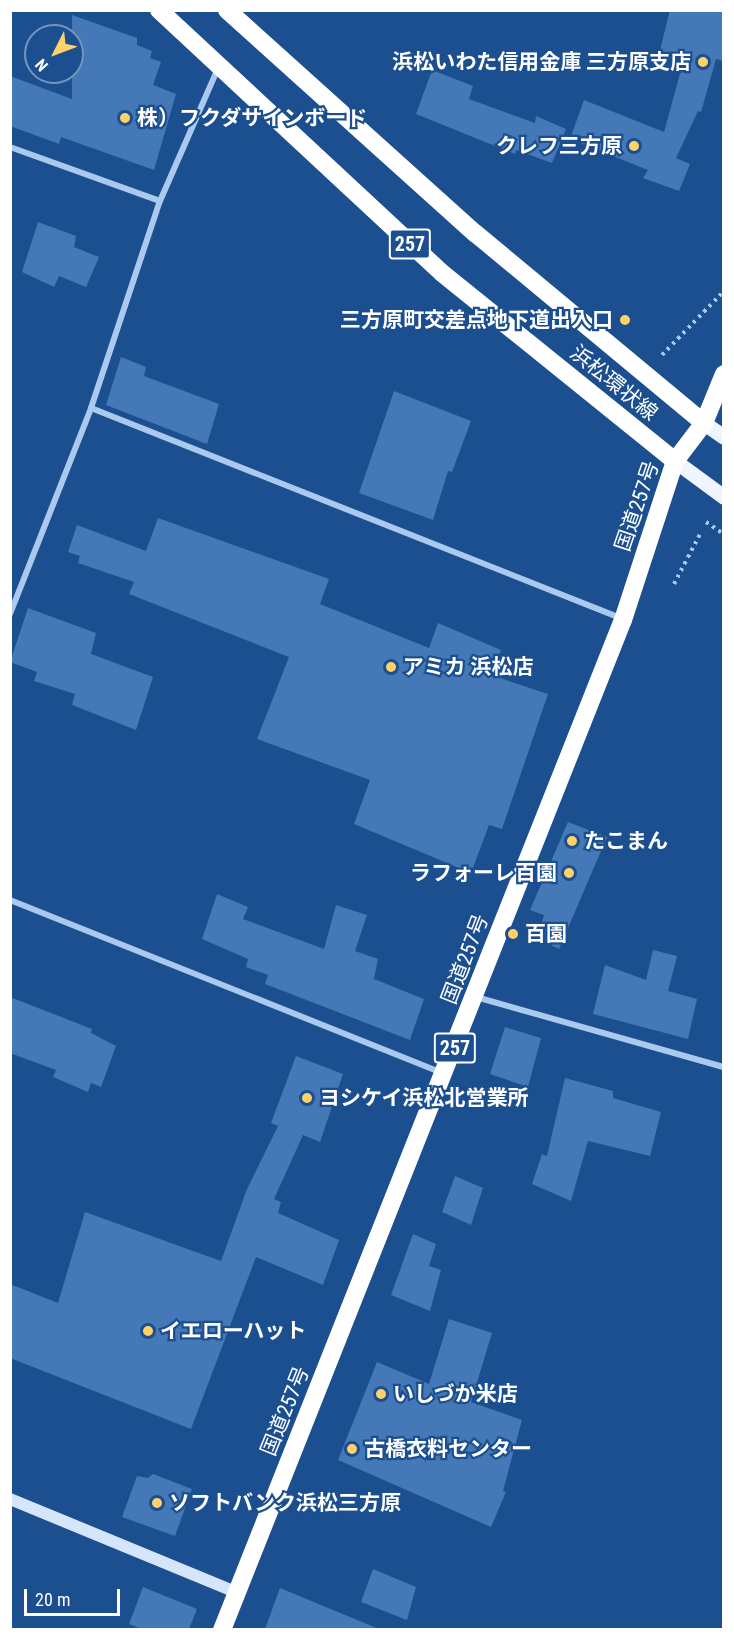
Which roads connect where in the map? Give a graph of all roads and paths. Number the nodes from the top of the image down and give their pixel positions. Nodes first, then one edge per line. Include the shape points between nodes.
1 (159, 10) edge
2 (231, 12) edge
3 (219, 68) junction
4 (10, 147) edge
5 (160, 201) junction
6 (723, 291) edge
7 (659, 358) dead end
8 (723, 374) edge
9 (91, 408) junction
10 (704, 423) junction
11 (723, 437) edge
12 (675, 461) junction
13 (723, 497) edge
14 (706, 522) dead end
15 (700, 534) dead end
16 (723, 534) edge
17 (674, 584) dead end
18 (10, 614) edge
19 (623, 620) junction
20 (10, 900) edge
21 (474, 997) junction
22 (723, 1067) edge
23 (445, 1075) junction
24 (10, 1499) edge
25 (236, 1592) junction
26 (222, 1629) edge

1 - 3 highway, 浜松環状線 / 257
2 - 10 highway, 浜松環状線 / 257 via 475,233
3 - 5 street
3 - 12 highway, 浜松環状線 / 257 via 442,273
4 - 5 street
5 - 9 street
6 - 7 path
8 - 10 highway, 国道257号 / 257
9 - 18 street
9 - 19 street
10 - 11 main road, 浜松環状線
10 - 12 highway, 国道257号 / 257
12 - 13 main road, 浜松環状線
12 - 19 highway, 国道257号 / 257
14 - 16 path
15 - 17 path
19 - 21 highway, 国道257号 / 257
20 - 23 street
21 - 22 street
21 - 23 highway, 国道257号 / 257
23 - 25 highway, 国道257号 / 257
24 - 25 street
25 - 26 highway, 国道257号 / 257

